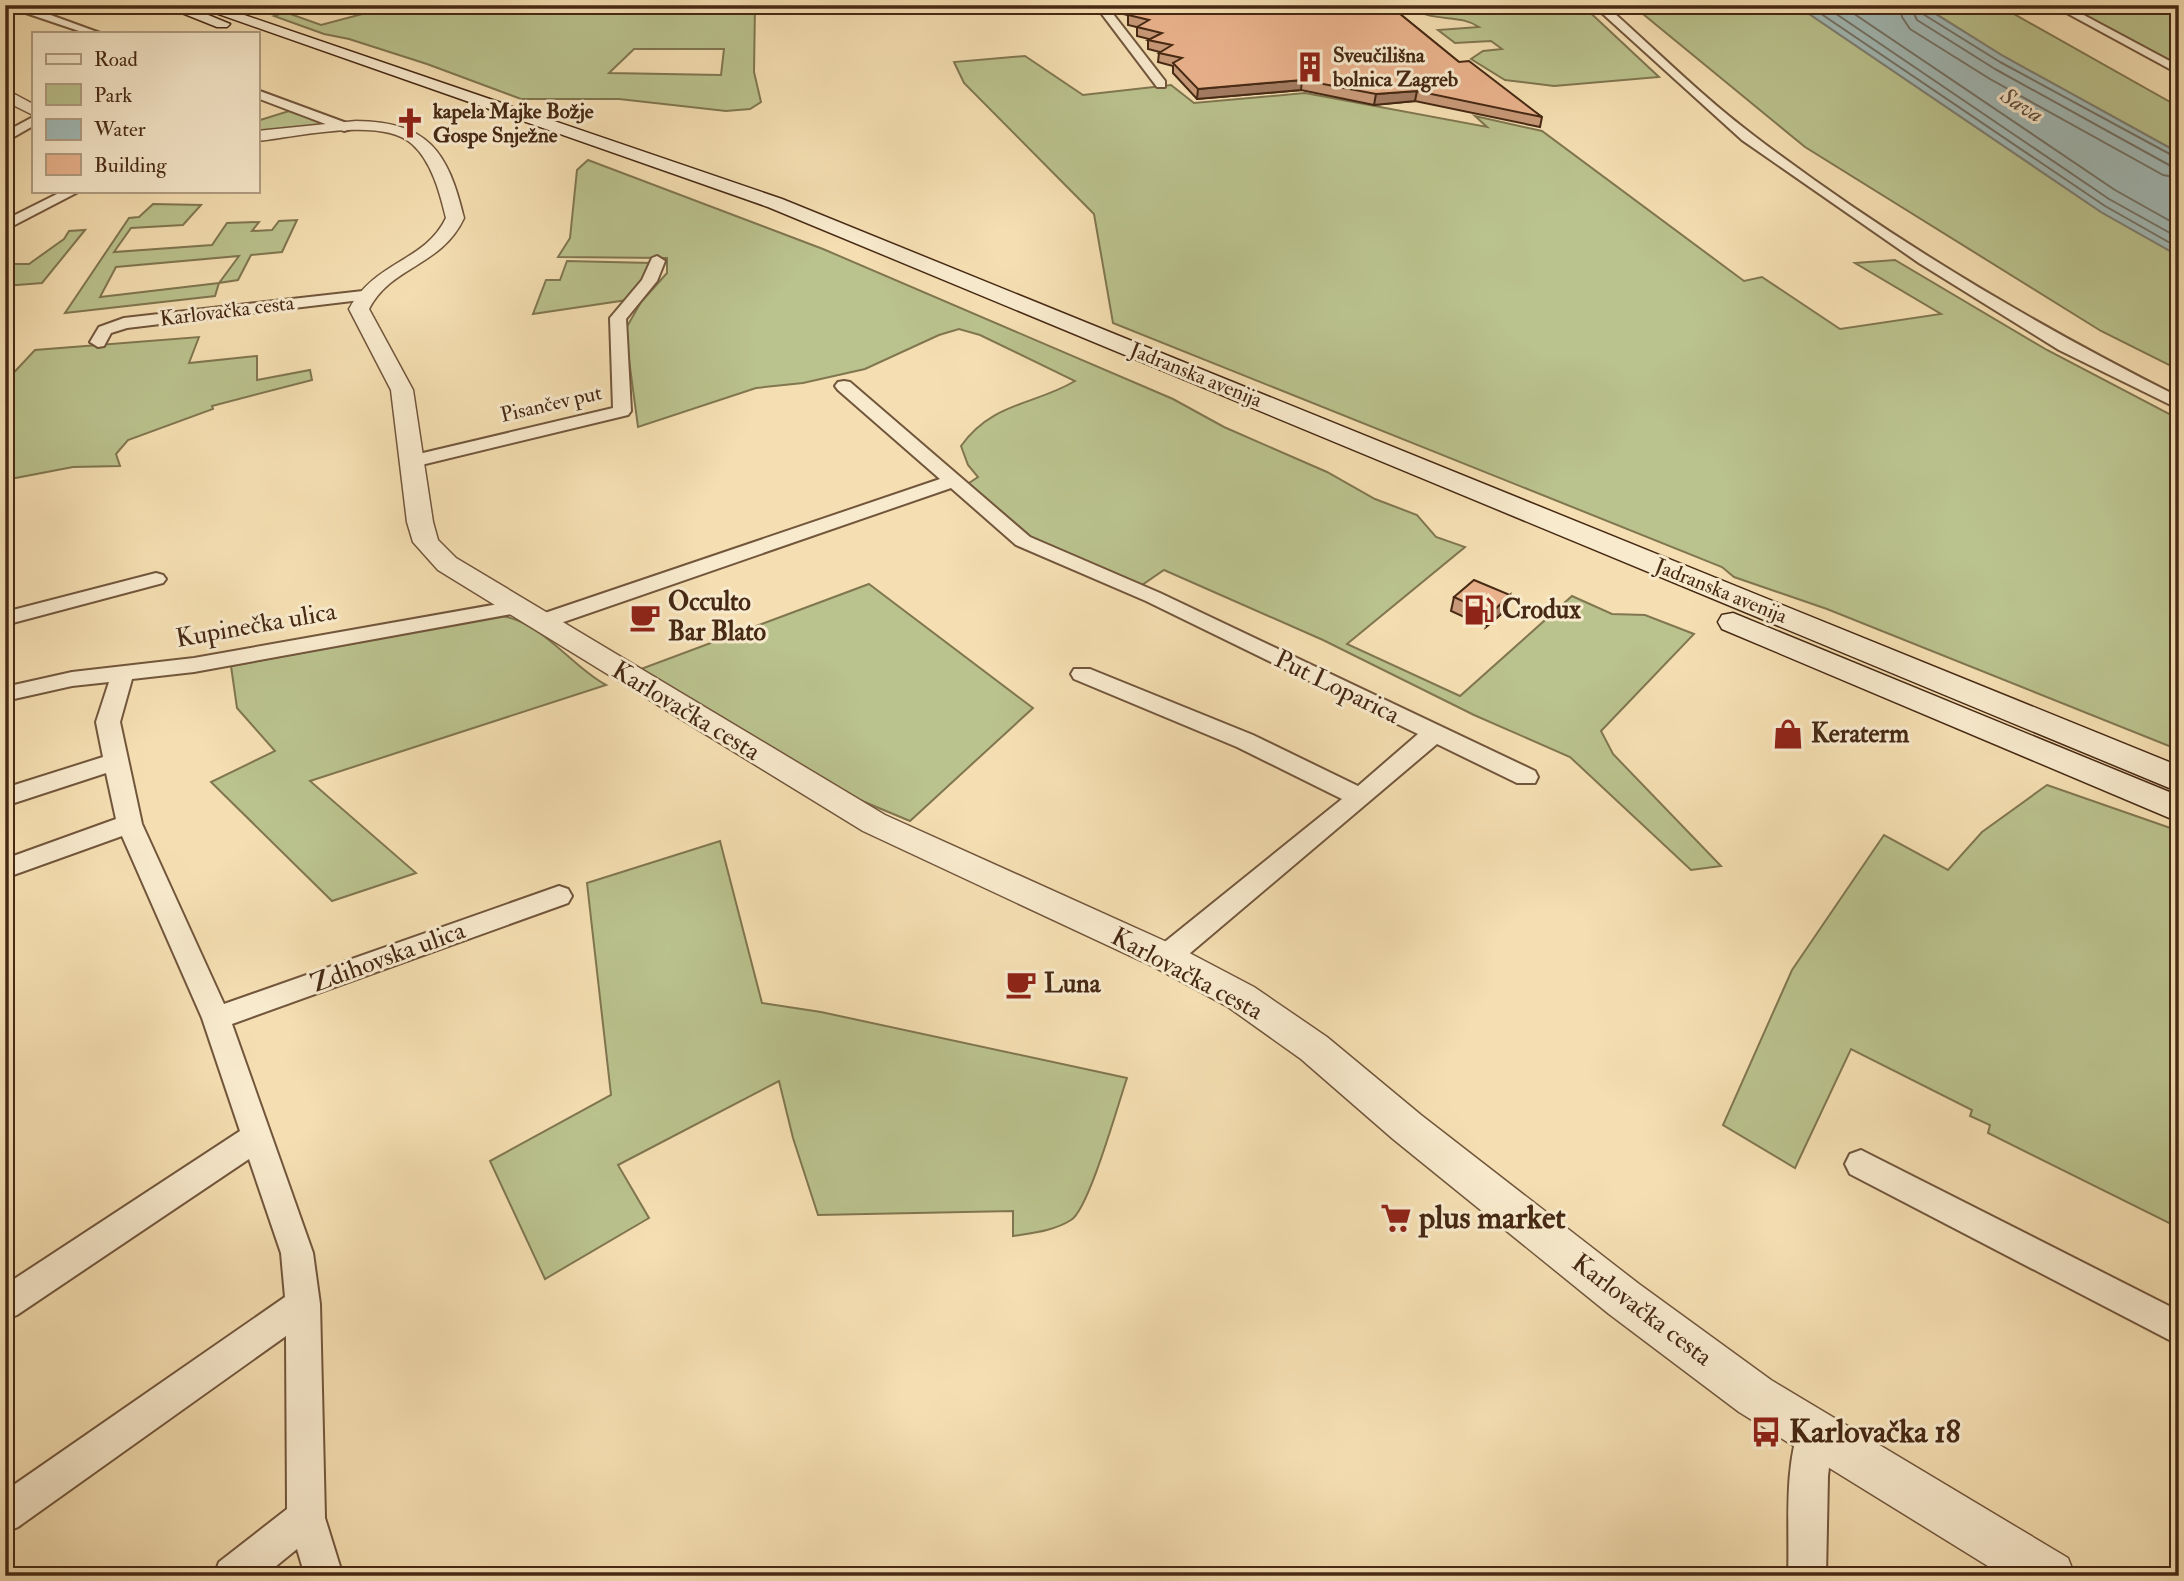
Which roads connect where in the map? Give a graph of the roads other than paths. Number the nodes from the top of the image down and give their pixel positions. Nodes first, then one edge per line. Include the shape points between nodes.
1 (169, 5) edge
2 (200, 5) edge
3 (1100, 5) edge
4 (1598, 5) edge
5 (2057, 5) edge
6 (20, 6) edge
7 (5, 13) edge
8 (93, 32) edge
9 (247, 32) edge
10 (259, 37) edge
11 (2179, 71) edge
12 (1161, 84) dead end
13 (5, 94) edge
14 (259, 95) edge
15 (32, 109) edge
16 (32, 122) edge
17 (348, 128) junction
18 (259, 136) edge
19 (5, 138) edge
20 (71, 192) edge
21 (5, 226) edge
22 (657, 261) dead end
23 (363, 296) junction
24 (98, 342) dead end
25 (844, 386) dead end
26 (2179, 404) edge
27 (413, 461) junction
28 (954, 481) junction
29 (156, 579) dead end
30 (528, 614) junction
31 (5, 619) edge
32 (1082, 674) dead end
33 (122, 675) junction
34 (5, 694) edge
35 (1434, 733) junction
36 (115, 762) junction
37 (1526, 777) dead end
38 (2179, 780) edge
39 (5, 797) edge
40 (1360, 798) junction
41 (2179, 810) edge
42 (129, 824) junction
43 (5, 869) edge
44 (559, 896) dead end
45 (1166, 957) junction
46 (216, 1017) junction
47 (256, 1137) junction
48 (1861, 1164) dead end
49 (5, 1304) edge
50 (303, 1304) junction
51 (2179, 1329) edge
52 (1815, 1433) junction
53 (5, 1514) edge
54 (306, 1518) junction
55 (233, 1576) edge
56 (324, 1576) edge
57 (1807, 1576) edge
58 (2050, 1576) edge

1 - 9 main road
2 - 38 main road, Jadranska avenija via 810,217
3 - 12 street
4 - 26 street via 1747,137 1806,179 1924,260 2065,346
5 - 11 street
6 - 7 street
6 - 8 street
10 - 41 main road, Jadranska avenija via 634,167 857,252
13 - 15 street
14 - 17 street
16 - 19 street
17 - 18 street
17 - 23 street via 381,128 417,139 438,173 456,218 444,239 373,284
20 - 21 street
22 - 27 street, Pisančev put via 649,281 618,318 622,411
23 - 24 street, Karlovačka cesta via 124,323 105,330
23 - 27 street, Karlovačka cesta via 359,309 363,321 402,390
25 - 28 street
27 - 30 street, Karlovačka cesta via 426,541 447,564
28 - 30 street
28 - 35 street, Put Loparica via 1023,541 1153,597
29 - 31 street
30 - 33 street, Kupinečka ulica
30 - 45 street, Karlovačka cesta via 874,823
32 - 40 street via 1245,741
33 - 34 street, Kupinečka ulica via 72,678
33 - 36 street via 108,722
35 - 37 street
35 - 40 street, Put Loparica
36 - 39 street
36 - 42 street
40 - 45 street, Put Loparica
42 - 43 street
42 - 46 street
44 - 46 street, Zdihovska ulica
45 - 52 street, Karlovačka cesta via 1241,997 1314,1048 1624,1299
46 - 47 street
47 - 49 street
47 - 50 street via 298,1253
48 - 51 street
50 - 53 street
50 - 54 street
52 - 57 street
52 - 58 street, Karlovačka cesta
54 - 55 street
54 - 56 street

